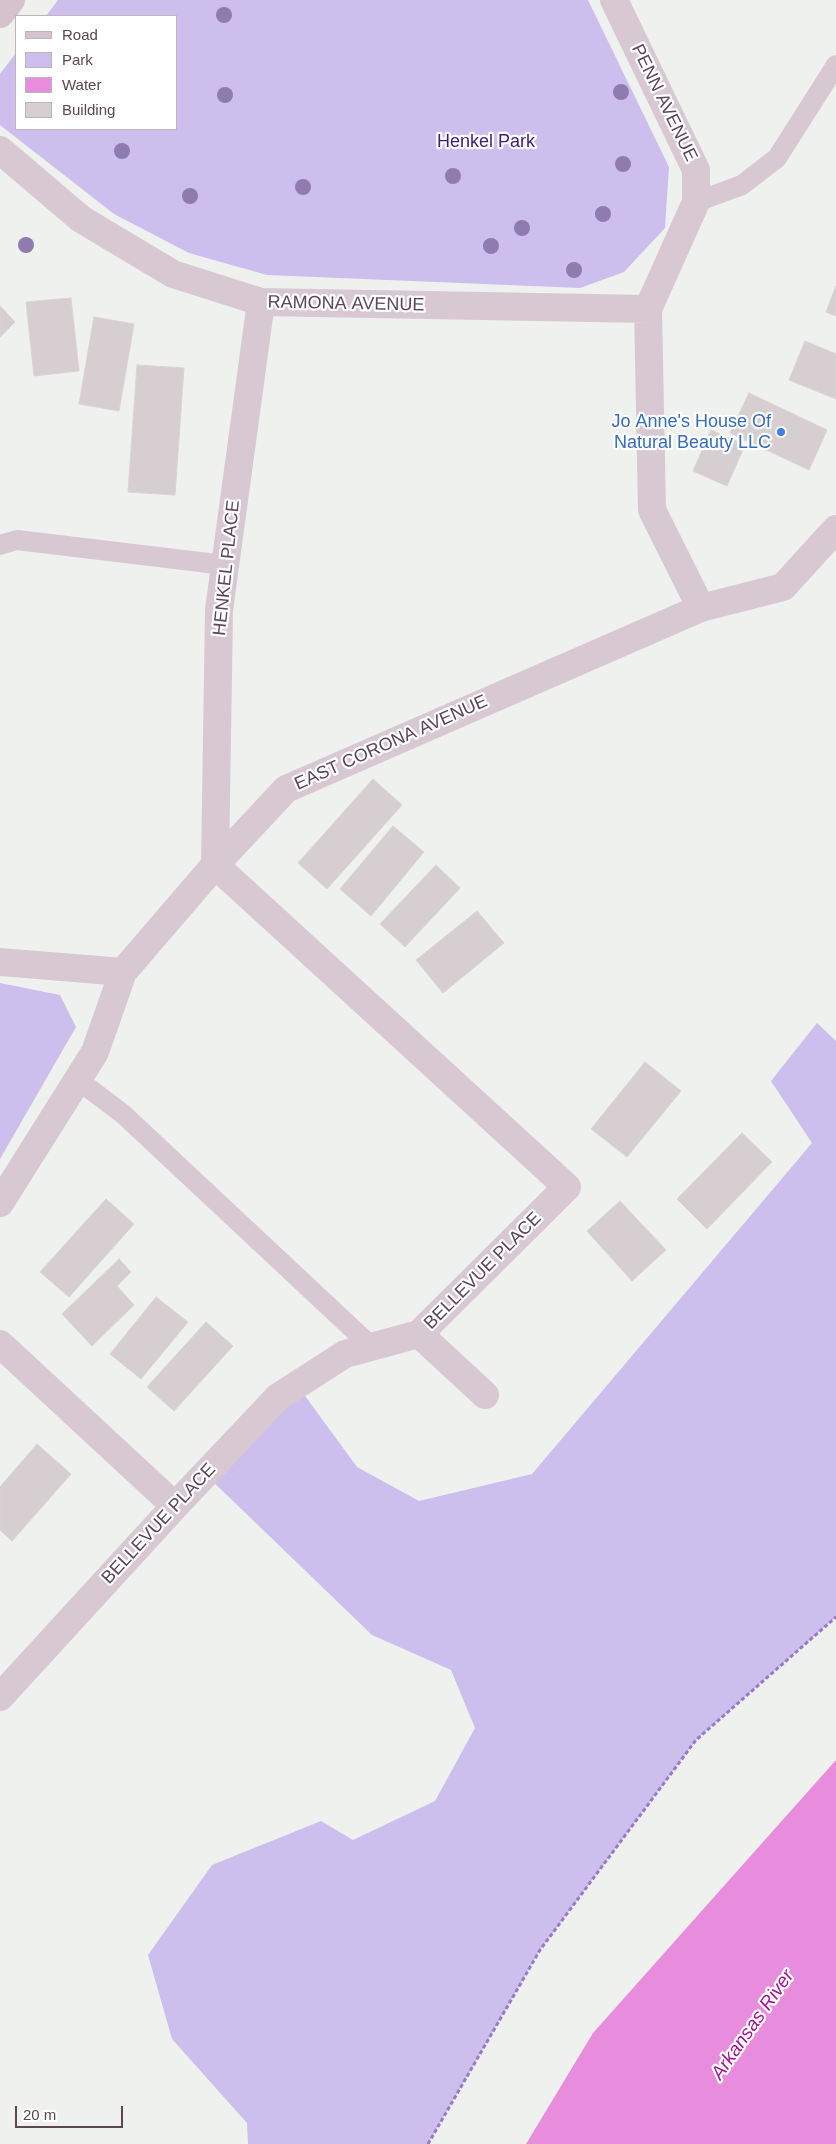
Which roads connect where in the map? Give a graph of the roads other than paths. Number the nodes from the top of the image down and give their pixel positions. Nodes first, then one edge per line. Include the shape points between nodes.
1 (11, 0) edge
2 (614, 0) edge
3 (0, 14) edge
4 (836, 65) edge
5 (0, 150) edge
6 (696, 202) junction
7 (261, 302) junction
8 (648, 309) junction
9 (836, 529) edge
10 (0, 546) edge
11 (225, 565) junction
12 (700, 608) junction
13 (215, 865) junction
14 (0, 962) edge
15 (123, 972) junction
16 (78, 1080) junction
17 (0, 1203) edge
18 (418, 1334) junction
19 (0, 1344) edge
20 (372, 1347) junction
21 (485, 1395) dead end
22 (175, 1506) junction
23 (0, 1697) edge

1 - 3 main road
2 - 6 street, PENN AVENUE via 696,170
4 - 6 lane via 777,158 742,185
5 - 7 street, RAMONA AVENUE via 81,219 173,274
6 - 8 street, PENN AVENUE
7 - 8 street, RAMONA AVENUE
7 - 11 street, HENKEL PLACE
8 - 12 street, PENN AVENUE via 652,510
9 - 12 street, EAST CORONA AVENUE via 783,587
10 - 11 lane via 17,540
11 - 13 street, HENKEL PLACE via 219,610
12 - 13 street, EAST CORONA AVENUE via 286,789
13 - 15 street, EAST CORONA AVENUE
13 - 18 street, BELLEVUE PLACE via 567,1187
14 - 15 street
15 - 16 street, EAST CORONA AVENUE via 95,1052
16 - 17 street, EAST CORONA AVENUE
16 - 20 lane via 123,1114
18 - 20 street, BELLEVUE PLACE
18 - 21 street
19 - 22 street
20 - 22 street, BELLEVUE PLACE via 345,1354 278,1397
22 - 23 street, BELLEVUE PLACE

